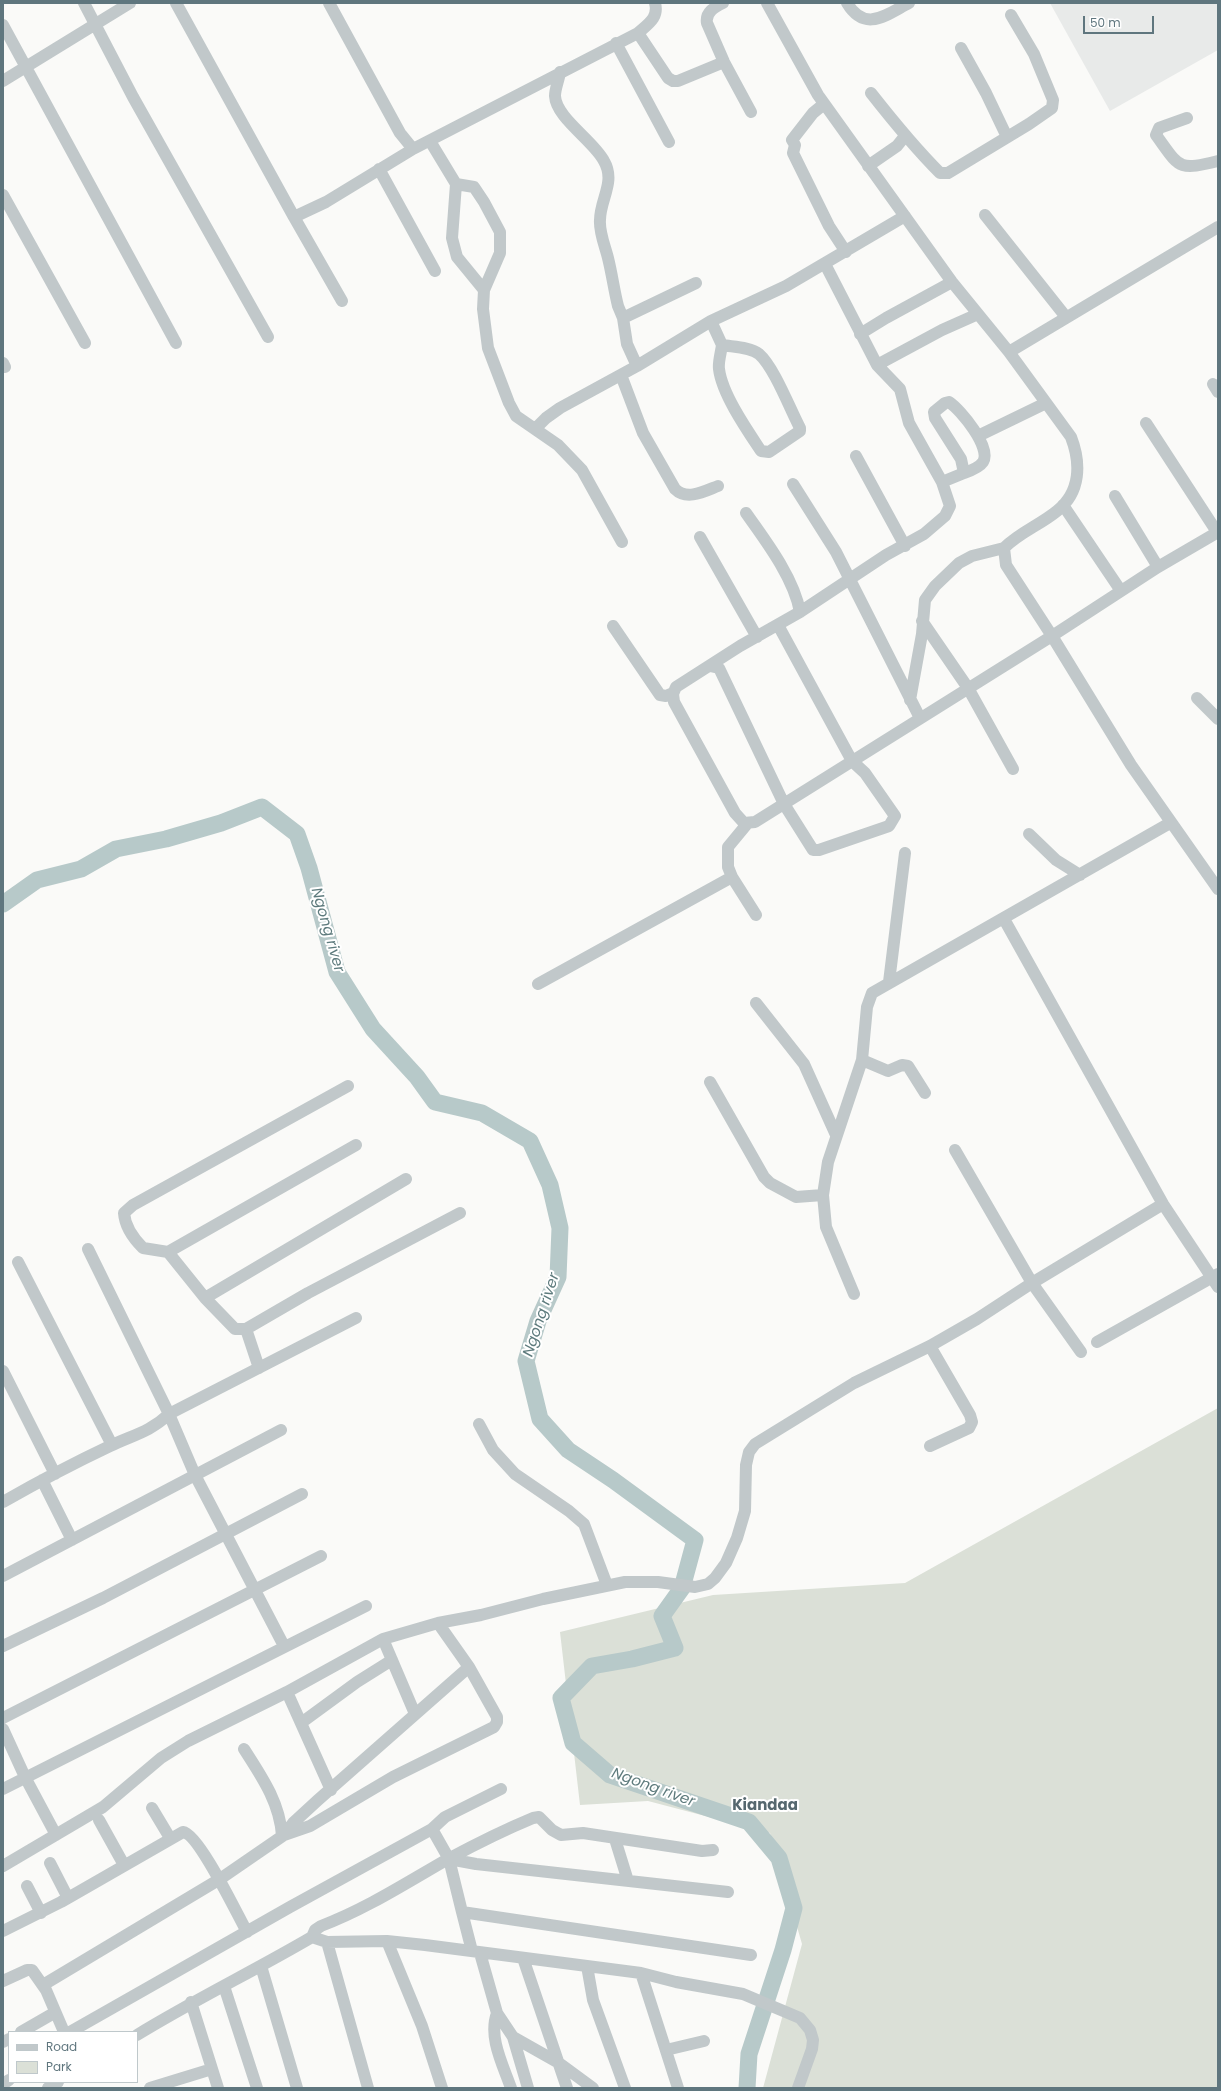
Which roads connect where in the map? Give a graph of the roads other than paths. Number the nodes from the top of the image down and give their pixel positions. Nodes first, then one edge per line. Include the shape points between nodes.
1 (84, 3) edge
2 (130, 3) edge
3 (176, 3) edge
4 (329, 3) edge
5 (655, 3) edge
6 (724, 3) edge
7 (767, 3) edge
8 (847, 3) edge
9 (910, 3) edge
10 (1011, 15) dead end
11 (95, 23) junction
12 (3, 25) edge
13 (638, 33) junction
14 (616, 43) junction
15 (961, 48) dead end
16 (724, 62) junction
17 (25, 66) junction
18 (560, 72) junction
19 (3, 80) edge
20 (871, 93) dead end
21 (824, 104) junction
22 (751, 112) dead end
23 (1187, 118) dead end
24 (905, 136) junction
25 (1007, 137) junction
26 (430, 141) junction
27 (669, 142) dead end
28 (413, 149) junction
29 (1218, 161) edge
30 (868, 166) junction
31 (379, 169) junction
32 (456, 184) junction
33 (3, 195) edge
34 (985, 215) dead end
35 (905, 216) junction
36 (294, 217) junction
37 (1218, 227) edge
38 (846, 252) junction
39 (825, 264) junction
40 (435, 271) dead end
41 (952, 282) junction
42 (696, 283) dead end
43 (484, 290) junction
44 (342, 301) dead end
45 (978, 314) junction
46 (1066, 317) junction
47 (623, 318) junction
48 (711, 321) junction
49 (860, 334) junction
50 (268, 337) dead end
51 (84, 343) dead end
52 (176, 343) dead end
53 (722, 345) junction
54 (1009, 352) junction
55 (877, 365) junction
56 (637, 366) junction
57 (621, 375) junction
58 (1046, 403) junction
59 (1146, 423) dead end
60 (536, 428) junction
61 (978, 436) junction
62 (856, 456) dead end
63 (964, 473) junction
64 (942, 482) junction
65 (793, 484) dead end
66 (718, 486) dead end
67 (1115, 496) dead end
68 (1063, 505) junction
69 (746, 514) dead end
70 (1217, 532) edge
71 (700, 537) dead end
72 (622, 542) dead end
73 (905, 546) junction
74 (1004, 548) junction
75 (1158, 567) junction
76 (849, 579) junction
77 (1120, 591) junction
78 (800, 612) junction
79 (922, 621) junction
80 (778, 625) junction
81 (613, 626) dead end
82 (1052, 636) junction
83 (756, 637) junction
84 (710, 666) junction
85 (968, 688) junction
86 (673, 693) junction
87 (1197, 698) dead end
88 (910, 700) junction
89 (920, 718) junction
90 (1218, 719) edge
91 (852, 761) junction
92 (1013, 769) dead end
93 (784, 804) junction
94 (1170, 823) junction
95 (747, 824) junction
96 (1029, 834) dead end
97 (904, 853) dead end
98 (1080, 875) junction
99 (1214, 875) edge
100 (732, 877) junction
101 (1218, 889) edge
102 (756, 914) dead end
103 (1004, 918) junction
104 (889, 982) junction
105 (538, 984) dead end
106 (756, 1002) dead end
107 (862, 1060) junction
108 (710, 1082) dead end
109 (348, 1086) dead end
110 (925, 1093) dead end
111 (836, 1135) junction
112 (356, 1145) dead end
113 (955, 1150) dead end
114 (406, 1179) dead end
115 (823, 1195) junction
116 (1164, 1204) junction
117 (460, 1213) dead end
118 (88, 1249) dead end
119 (168, 1252) junction
120 (18, 1262) dead end
121 (1216, 1279) edge
122 (1032, 1283) junction
123 (854, 1294) dead end
124 (205, 1298) junction
125 (356, 1318) dead end
126 (246, 1329) junction
127 (1097, 1342) dead end
128 (930, 1346) junction
129 (1081, 1352) dead end
130 (259, 1368) junction
131 (3, 1371) edge
132 (170, 1414) junction
133 (479, 1424) dead end
134 (281, 1430) dead end
135 (112, 1445) junction
136 (930, 1446) dead end
137 (54, 1474) junction
138 (195, 1475) junction
139 (42, 1480) junction
140 (302, 1494) dead end
141 (3, 1502) edge
142 (225, 1535) junction
143 (72, 1540) junction
144 (320, 1556) dead end
145 (3, 1576) edge
146 (607, 1585) junction
147 (254, 1589) junction
148 (366, 1606) dead end
149 (438, 1623) junction
150 (383, 1639) junction
151 (3, 1646) edge
152 (284, 1646) junction
153 (392, 1660) junction
154 (469, 1667) junction
155 (287, 1692) junction
156 (415, 1714) junction
157 (3, 1718) edge
158 (301, 1723) junction
159 (3, 1729) edge
160 (244, 1749) dead end
161 (25, 1777) junction
162 (3, 1789) edge
163 (501, 1789) dead end
164 (331, 1790) junction
165 (152, 1808) dead end
166 (99, 1820) dead end
167 (432, 1829) junction
168 (56, 1835) junction
169 (283, 1836) junction
170 (170, 1838) junction
171 (615, 1839) junction
172 (713, 1850) dead end
173 (449, 1859) junction
174 (50, 1863) dead end
175 (124, 1865) junction
176 (3, 1866) edge
177 (220, 1880) junction
178 (628, 1881) junction
179 (27, 1886) dead end
180 (728, 1892) dead end
181 (68, 1898) junction
182 (462, 1912) junction
183 (40, 1913) junction
184 (3, 1932) edge
185 (247, 1932) junction
186 (312, 1937) junction
187 (387, 1941) junction
188 (327, 1942) junction
189 (476, 1952) junction
190 (751, 1955) dead end
191 (523, 1958) junction
192 (261, 1966) junction
193 (588, 1966) junction
194 (641, 1973) junction
195 (3, 1981) edge
196 (43, 1985) junction
197 (224, 1986) junction
198 (191, 2002) junction
199 (54, 2013) junction
200 (496, 2013) junction
201 (23, 2031) edge
202 (63, 2031) edge
203 (72, 2031) edge
204 (138, 2034) edge
205 (513, 2037) junction
206 (704, 2041) dead end
207 (666, 2050) junction
208 (559, 2063) junction
209 (212, 2069) junction
210 (150, 2088) edge
211 (218, 2088) edge
212 (257, 2088) edge
213 (297, 2088) edge
214 (368, 2088) edge
215 (442, 2088) edge
216 (511, 2088) edge
217 (528, 2088) edge
218 (567, 2088) edge
219 (593, 2088) edge
220 (625, 2088) edge
221 (678, 2088) edge
222 (798, 2088) edge

1 - 11 street
2 - 11 street
3 - 36 street
4 - 28 street via 400,133
5 - 13 street via 657,11 653,19
6 - 16 street via 713,9 706,19
7 - 21 street
8 - 9 street via 860,18 870,21
10 - 25 street via 1034,54 1053,103 1048,112
11 - 17 street
11 - 50 street via 137,104
12 - 17 street
13 - 14 street
13 - 16 street via 668,78 673,81
14 - 18 street
14 - 27 street
15 - 25 street via 986,92
16 - 22 street
17 - 19 street
17 - 52 street
18 - 26 street
18 - 47 street via 555,94 556,102 572,124 590,142 604,161 608,172 608,190 600,220 618,306
20 - 24 street
21 - 30 street
21 - 38 street via 813,113 792,140 795,145 793,153 829,226
23 - 29 street via 1172,122 1156,131 1156,135 1173,158 1184,166 1191,167
24 - 25 street via 940,173 944,174
24 - 30 street via 897,146
26 - 28 street
26 - 32 street
28 - 31 street
30 - 35 street
31 - 36 street via 326,202
31 - 40 street
32 - 43 street via 452,238 457,257
32 - 43 street via 474,187 500,232 500,254
33 - 51 street
34 - 46 street
35 - 38 street
35 - 41 street
36 - 44 street
37 - 46 street
38 - 39 street
39 - 48 street via 786,286
39 - 49 street
41 - 45 street
41 - 49 street
42 - 47 street
43 - 60 street via 483,309 488,348 516,416
45 - 54 street
45 - 55 street
46 - 54 street
47 - 56 street via 627,344
48 - 53 street
48 - 56 street
49 - 55 street
53 - 53 street via 719,368 722,383 761,451 768,452 795,436 800,428 768,367 758,354
54 - 58 street
55 - 64 street via 900,389 909,423
56 - 57 street
57 - 60 street via 560,408
57 - 66 street via 643,433 675,490 679,494 688,495
58 - 61 street
58 - 68 street via 1071,437 1076,450 1079,471 1074,487
59 - 70 street
60 - 72 street via 558,445 582,470
61 - 63 street via 984,449 984,460
61 - 63 street via 964,416 949,402 934,412 935,418 961,459
62 - 73 street
63 - 64 street
64 - 73 street via 950,506 948,512 924,534
65 - 76 street via 836,552
67 - 75 street
68 - 74 street via 1019,534
68 - 77 street
69 - 78 street via 767,542 797,597
70 - 75 street
71 - 83 street
73 - 76 street
74 - 79 street via 959,562 925,600
74 - 82 street via 1006,565
75 - 77 street
76 - 78 street
76 - 88 street
77 - 82 street
78 - 80 street
79 - 85 street
79 - 88 street
80 - 83 street
80 - 91 street
81 - 86 street via 660,694 666,696
82 - 85 street
82 - 94 street via 1131,765
83 - 84 street
84 - 86 street via 676,688
84 - 93 street via 719,668
85 - 89 street
85 - 92 street
86 - 95 street via 674,702 697,748 735,813
87 - 90 street
88 - 89 street
89 - 91 street
91 - 93 street
91 - 93 street via 865,773 895,816 889,826 813,850
93 - 95 street via 755,822
94 - 98 street
94 - 99 street
95 - 100 street via 728,847 728,866
96 - 98 street via 1056,860
97 - 104 street
98 - 103 street
99 - 101 street
100 - 102 street
100 - 105 street
103 - 104 street
103 - 116 street
104 - 107 street via 872,993 869,998
106 - 111 street via 804,1064
107 - 110 street via 888,1071 902,1065 908,1066
107 - 111 street
108 - 115 street via 764,1177 770,1183 796,1197
109 - 119 street via 127,1209 124,1213 125,1221 136,1241 143,1248
111 - 115 street via 828,1162
112 - 119 street
113 - 122 street
114 - 124 street
115 - 123 street via 826,1227
116 - 121 street
116 - 122 street
117 - 126 street via 308,1293
118 - 132 street
119 - 124 street
120 - 135 street
121 - 127 street
122 - 128 street via 978,1319
122 - 129 street
124 - 126 street via 235,1329
125 - 130 street
126 - 130 street
128 - 136 street via 972,1422 969,1428
128 - 146 street via 854,1383 755,1444 748,1452 745,1510 737,1538 726,1563 708,1584 694,1587 658,1582
130 - 132 street
131 - 137 street
132 - 135 street via 142,1434
132 - 138 street
133 - 146 street via 493,1450 515,1474 584,1524
134 - 138 street
135 - 137 street
137 - 139 street
138 - 142 street
138 - 143 street
139 - 141 street
139 - 143 street
140 - 142 street
142 - 147 street
142 - 151 street
143 - 145 street
144 - 147 street
146 - 149 street
147 - 152 street
147 - 157 street
148 - 152 street
149 - 150 street
149 - 154 street
150 - 153 street
150 - 155 street
152 - 161 street
153 - 156 street
153 - 158 street
154 - 156 street
154 - 169 street via 497,1717 494,1727 411,1767 310,1826
155 - 158 street
155 - 168 street via 188,1741 161,1758 103,1807
156 - 164 street
158 - 164 street
159 - 161 street
160 - 169 street via 269,1788 281,1819
161 - 162 street
161 - 168 street
163 - 167 street via 445,1817
164 - 169 street via 302,1815
165 - 170 street
166 - 175 street
167 - 173 street
167 - 185 street
168 - 176 street
169 - 177 street
170 - 175 street
170 - 177 street via 183,1832 188,1833
171 - 172 street via 702,1851
171 - 173 street via 583,1833 561,1835 538,1817 495,1834
171 - 178 street
173 - 178 street
173 - 182 street
173 - 186 street via 369,1905 321,1926 315,1930
174 - 181 street
175 - 181 street
177 - 185 street
177 - 196 street
178 - 180 street
179 - 183 street
181 - 183 street
182 - 189 street
182 - 190 street
183 - 184 street
185 - 203 street
186 - 188 street
186 - 192 street
187 - 188 street
187 - 189 street
187 - 215 street via 422,2026
188 - 214 street
189 - 191 street
189 - 200 street
191 - 193 street
191 - 208 street
192 - 197 street
192 - 213 street
193 - 194 street
193 - 220 street via 593,2000
194 - 207 street
194 - 222 street via 744,1994 800,2018 810,2030 813,2040
195 - 196 street via 29,1970
196 - 199 street
197 - 198 street
197 - 212 street
198 - 204 street
198 - 209 street
199 - 201 street
199 - 202 street
200 - 205 street
200 - 216 street via 493,2022 494,2033
205 - 208 street
205 - 217 street
206 - 207 street
207 - 221 street
208 - 218 street
208 - 219 street
209 - 210 street
209 - 211 street

